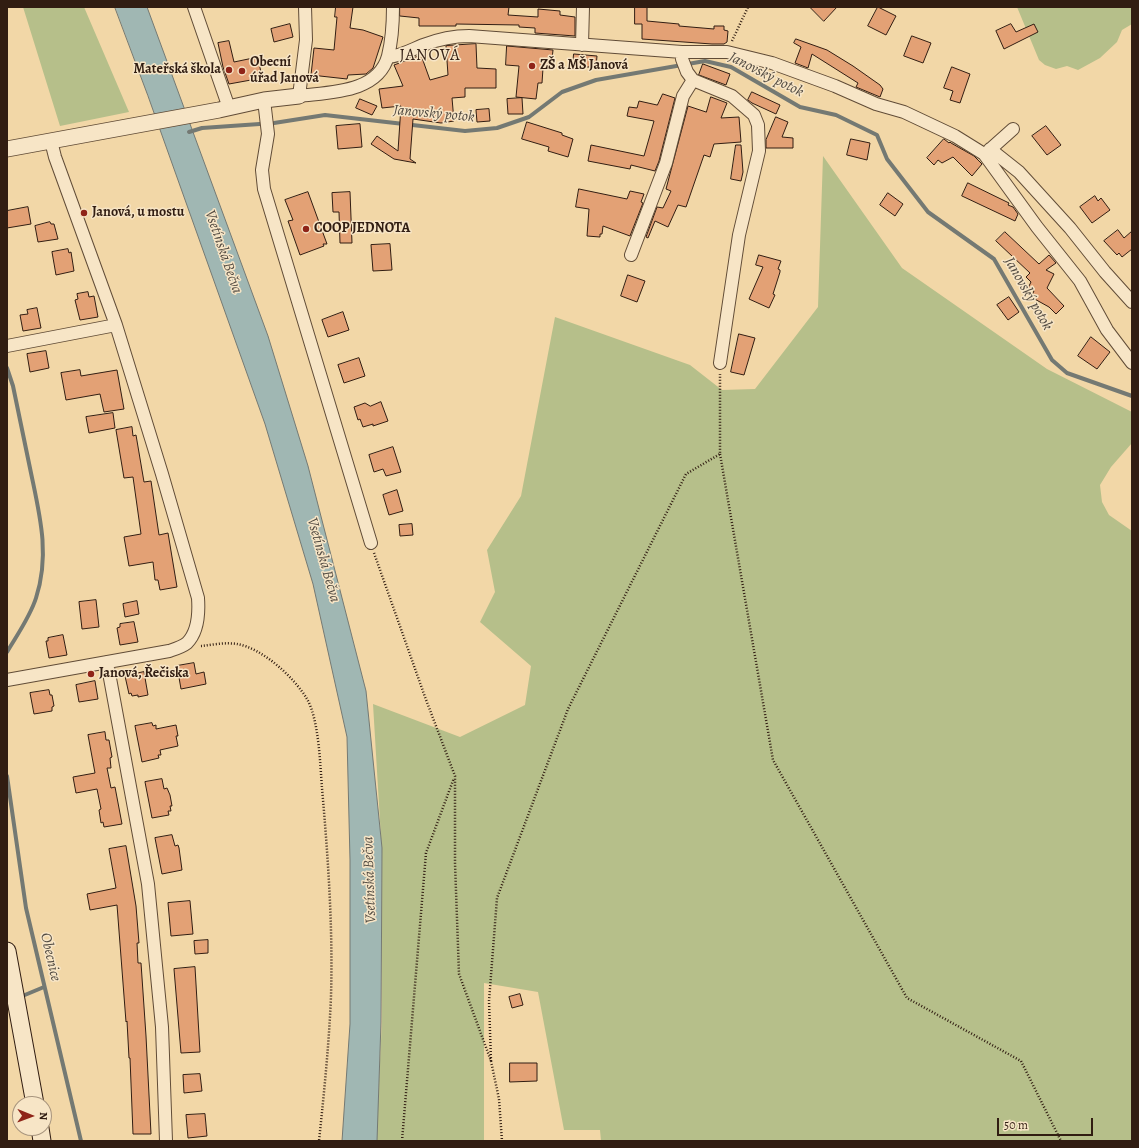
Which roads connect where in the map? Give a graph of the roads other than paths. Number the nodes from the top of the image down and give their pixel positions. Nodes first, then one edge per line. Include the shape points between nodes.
1 (194, 7) edge
2 (305, 7) edge
3 (393, 7) edge
4 (583, 7) edge
5 (582, 45) junction
6 (682, 55) junction
7 (388, 57) junction
8 (690, 76) junction
9 (299, 96) junction
10 (264, 100) junction
11 (224, 109) junction
12 (1013, 129) dead end
13 (56, 140) junction
14 (7, 149) edge
15 (987, 152) junction
16 (631, 255) dead end
17 (1132, 302) edge
18 (116, 325) junction
19 (7, 346) edge
20 (720, 363) road end
21 (1132, 363) edge
22 (371, 543) road end
23 (107, 662) junction
24 (7, 680) edge
25 (7, 951) edge
26 (34, 1096) edge
27 (166, 1141) edge

1 - 11 street
2 - 9 street via 306,40
3 - 7 street
4 - 5 street
5 - 6 street
5 - 7 street via 461,36 434,41 401,55
6 - 8 street
6 - 15 street via 727,52 772,63 876,104 904,112
7 - 9 street via 378,74 365,84 344,90
8 - 16 street via 666,163
8 - 20 street via 732,96 754,115 758,125 759,151 739,235
9 - 10 street
10 - 11 street
10 - 22 street via 268,134 262,170 264,189
11 - 13 street
12 - 15 street
13 - 14 street
13 - 18 street via 55,157
15 - 17 street via 1019,172
15 - 21 street via 1037,227 1080,280 1107,330
18 - 19 street
18 - 23 street via 162,474 199,609 195,627 186,643 178,648
23 - 24 street
23 - 27 street via 148,884 162,1027
25 - 26 main road

